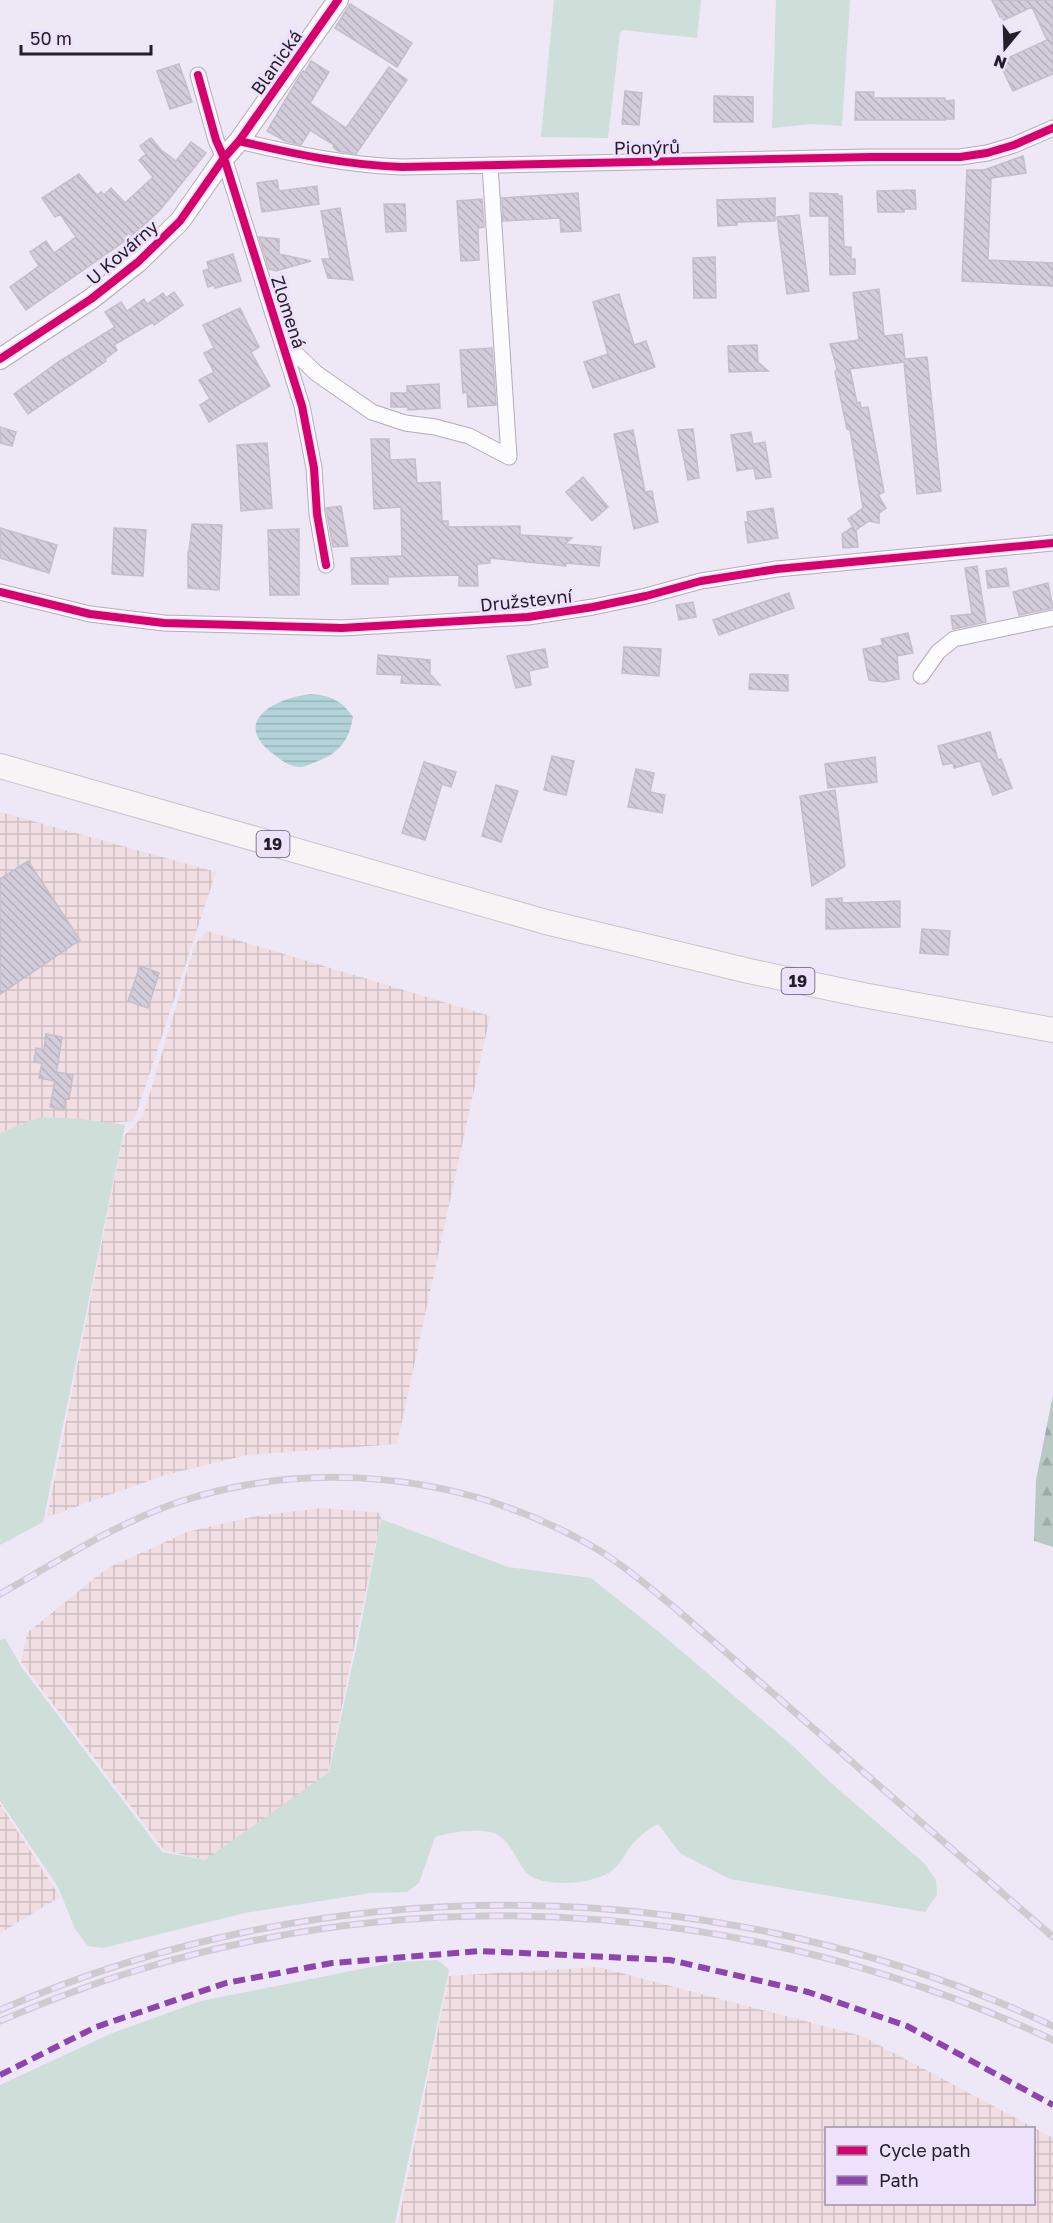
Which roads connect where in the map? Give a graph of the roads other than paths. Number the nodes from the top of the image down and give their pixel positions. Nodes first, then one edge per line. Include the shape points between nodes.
1 (338, 0) edge
2 (198, 75) dead end
3 (1053, 128) edge
4 (239, 141) junction
5 (225, 158) junction
6 (490, 165) junction
7 (283, 342) junction
8 (0, 359) edge
9 (1053, 543) edge
10 (326, 565) dead end
11 (0, 592) edge
12 (1053, 618) edge
13 (921, 676) dead end
14 (0, 766) edge
15 (1053, 1030) edge

1 - 4 street, Blanická
2 - 5 street, Zlomená
3 - 6 street, Pionýrů via 1014,145 960,157
4 - 5 street, U Kovárny
4 - 6 street, Pionýrů via 316,159 372,166
5 - 7 street, Zlomená
5 - 8 street, U Kovárny via 180,221 138,262 91,299
6 - 7 street, Zlomená via 509,457 469,436 372,412 316,373
7 - 10 street, Zlomená via 302,406
9 - 11 street, Družstevní via 777,569 528,617 342,628 164,623 90,614
12 - 13 street via 954,639 938,652
14 - 15 main road, 19 via 546,922 749,971

